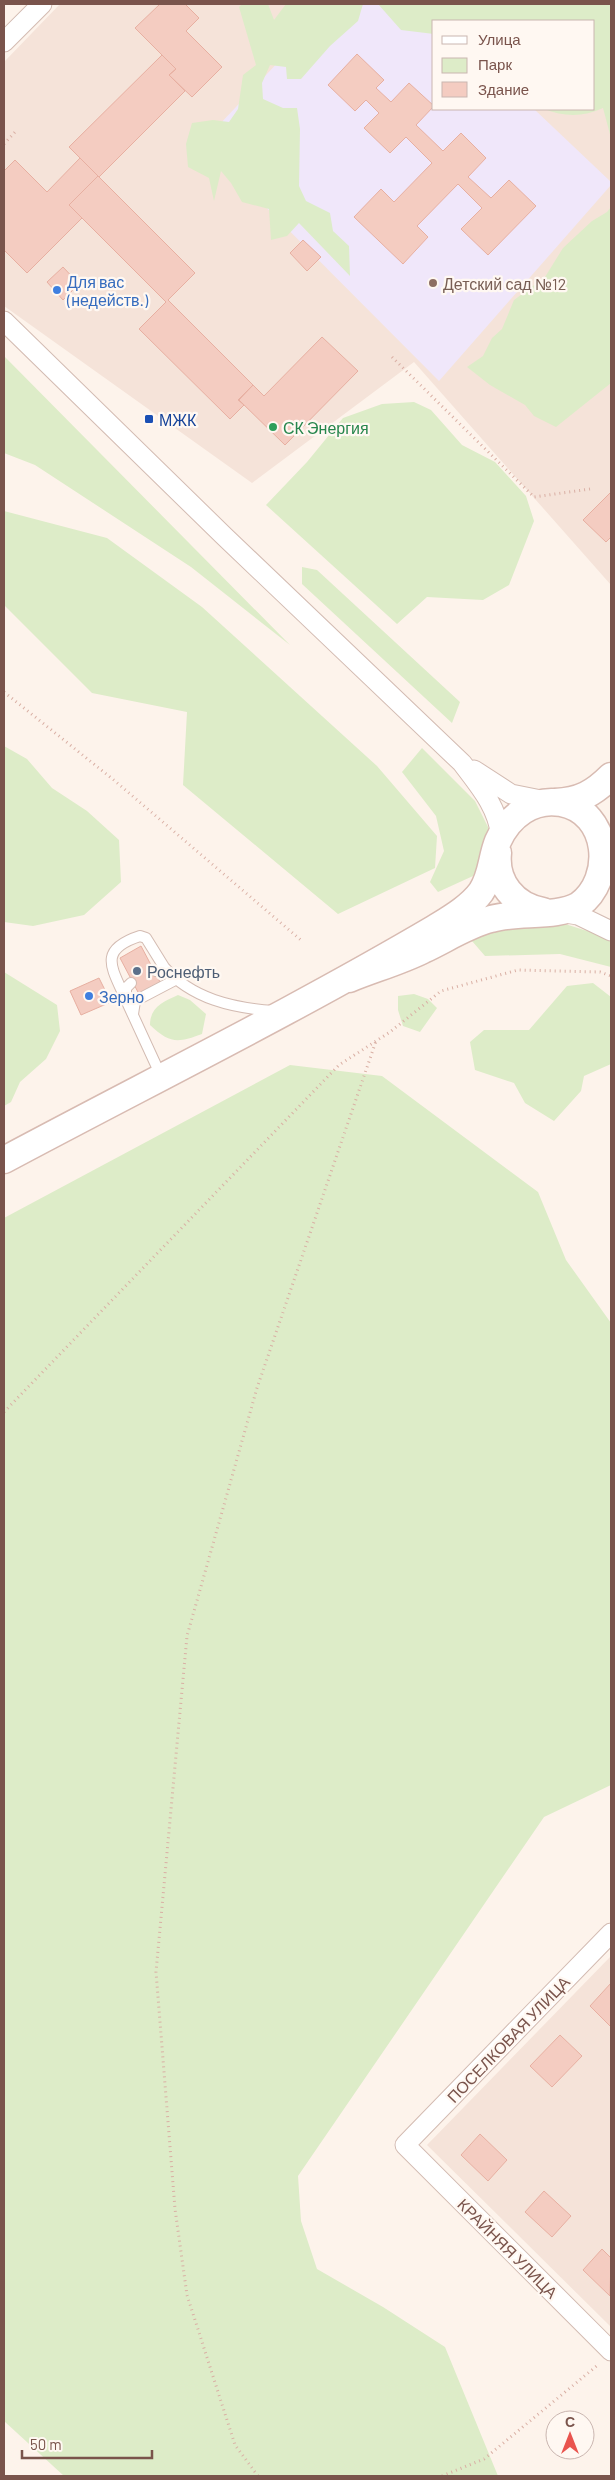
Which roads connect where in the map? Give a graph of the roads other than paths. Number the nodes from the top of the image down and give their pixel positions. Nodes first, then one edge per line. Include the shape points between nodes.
1 (42, 4) edge
2 (4, 42) edge
3 (4, 321) edge
4 (462, 763) junction
5 (611, 776) edge
6 (552, 803) junction
7 (501, 836) junction
8 (607, 837) edge
9 (611, 887) edge
10 (551, 912) junction
11 (611, 931) edge
12 (348, 979) junction
13 (175, 980) junction
14 (131, 983) dead end
15 (126, 1000) junction
16 (288, 1012) junction
17 (133, 1014) junction
18 (161, 1076) junction
19 (4, 1160) edge
20 (611, 1933) edge
21 (405, 2145) joint
22 (608, 2355) edge

1 - 2 street
3 - 4 street
4 - 6 street via 511,794
4 - 7 street via 492,804 499,818
5 - 6 main road via 586,797
6 - 7 main road via 536,805 522,812
6 - 8 main road via 579,810
7 - 10 main road via 497,862 504,884 513,897 526,906
7 - 12 main road via 488,879 471,902 452,918
8 - 9 street
8 - 10 main road via 604,875 587,899 570,909
10 - 11 street via 578,915
10 - 12 main road via 519,913 489,919 420,952
12 - 16 main road
13 - 15 lane via 155,959 151,942 140,936 118,946 110,958 122,972 121,989
13 - 16 lane via 223,1004 242,1009
13 - 17 lane via 135,1001
14 - 15 lane via 126,990
15 - 17 lane
16 - 18 main road
17 - 18 lane
18 - 19 main road
20 - 21 street, ПОСЕЛКОВАЯ УЛИЦА
21 - 22 street, КРАЙНЯЯ УЛИЦА

